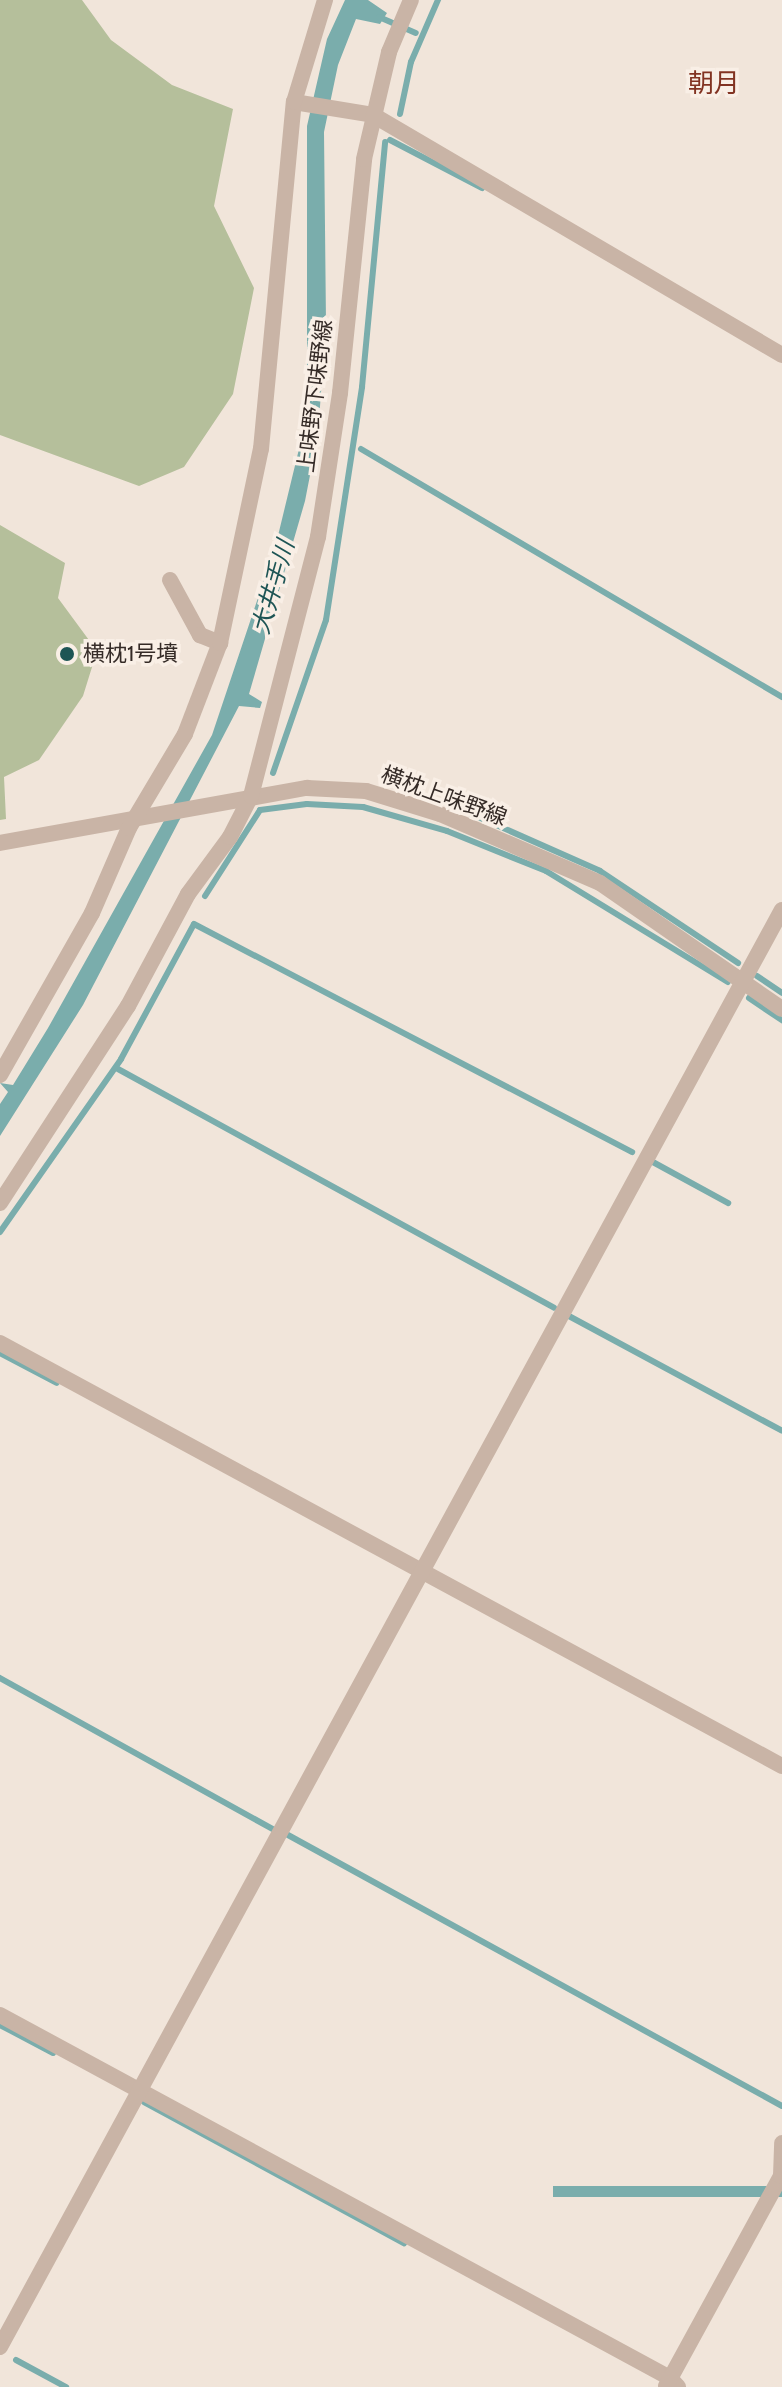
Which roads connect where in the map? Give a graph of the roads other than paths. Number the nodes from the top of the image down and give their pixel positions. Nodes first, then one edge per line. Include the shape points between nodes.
1 (325, 0) edge
2 (411, 0) edge
3 (294, 102) junction
4 (373, 115) junction
5 (782, 355) edge
6 (170, 580) dead end
7 (220, 643) junction
8 (251, 796) junction
9 (137, 816) junction
10 (0, 843) edge
11 (782, 910) edge
12 (740, 981) junction
13 (782, 1009) edge
14 (2, 1070) edge
15 (0, 1203) edge
16 (0, 1343) edge
17 (422, 1570) junction
18 (782, 1766) edge
19 (0, 2015) edge
20 (139, 2091) junction
21 (782, 2143) edge
22 (0, 2347) edge
23 (671, 2384) edge

1 - 3 street
2 - 4 street, 上味野下味野線 via 389,52
3 - 4 street
3 - 7 street via 261,449
4 - 5 street
4 - 8 street, 上味野下味野線 via 318,537
6 - 7 street via 200,635
7 - 9 street via 185,734
8 - 9 street, 横枕上味野線
8 - 12 street, 横枕上味野線 via 307,788 366,791 440,814 600,883
8 - 15 street, 上味野下味野線 via 230,837 188,894 128,1006
9 - 10 street, 横枕上味野線
9 - 14 street via 92,913
11 - 12 street
12 - 13 street, 横枕上味野線
12 - 17 street
16 - 17 street
17 - 18 street
17 - 20 street
19 - 20 street
20 - 22 street
20 - 23 street
21 - 23 street via 781,2176

